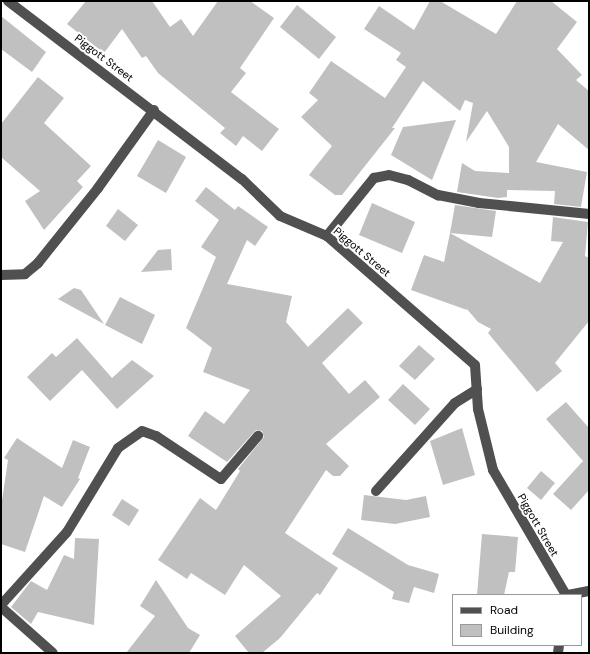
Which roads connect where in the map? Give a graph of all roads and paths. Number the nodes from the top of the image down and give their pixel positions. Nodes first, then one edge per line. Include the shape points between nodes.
1 (8, 1) edge
2 (154, 110) junction
3 (589, 214) edge
4 (327, 236) junction
5 (1, 275) edge
6 (477, 389) junction
7 (258, 436) dead end
8 (376, 491) dead end
9 (589, 591) edge
10 (566, 594) edge
11 (572, 594) edge
12 (1, 606) edge
13 (53, 653) edge

1 - 2 street, Piggott Street
2 - 4 street, Piggott Street via 242,179 280,216
2 - 5 street via 98,188 38,263 25,274
3 - 4 street via 438,196 408,180 389,175 374,178
4 - 6 street, Piggott Street via 475,365
6 - 8 street via 456,403
6 - 10 street, Piggott Street via 478,409 493,470
7 - 12 street via 221,479 156,436 142,431 118,448 67,532
9 - 11 street
12 - 13 street

